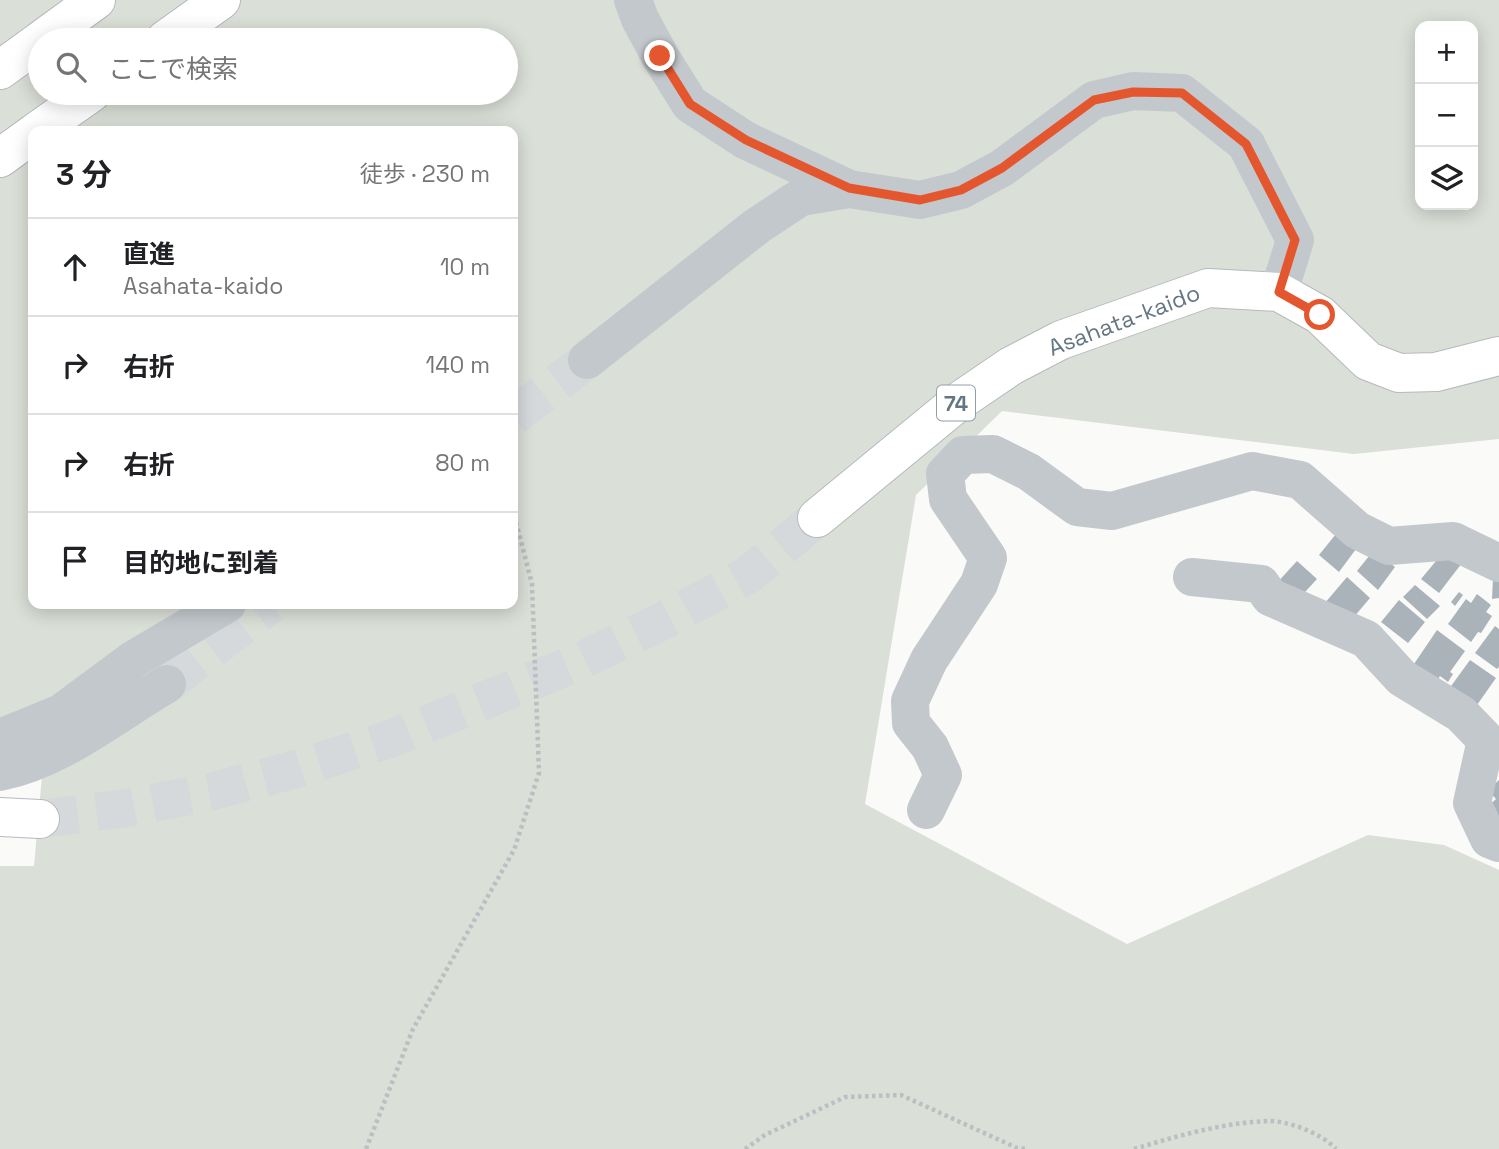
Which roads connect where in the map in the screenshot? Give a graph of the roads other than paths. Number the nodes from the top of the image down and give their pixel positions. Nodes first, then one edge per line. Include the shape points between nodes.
1 (96, 0) edge
2 (221, 0) edge
3 (633, 0) edge
4 (57, 28) edge
5 (182, 28) edge
6 (28, 49) edge
7 (0, 70) edge
8 (74, 105) edge
9 (45, 126) edge
10 (28, 138) edge
11 (0, 158) edge
12 (849, 188) junction
13 (1279, 292) junction
14 (1499, 356) edge
15 (587, 360) tunnel mouth
16 (817, 518) tunnel mouth
17 (1499, 563) edge
18 (1192, 577) dead end
19 (219, 609) edge
20 (167, 684) tunnel mouth
21 (0, 738) edge
22 (0, 772) edge
23 (926, 810) dead end
24 (0, 817) edge
25 (40, 818) tunnel mouth
26 (1499, 843) edge

1 - 4 main road
2 - 5 main road
3 - 12 street via 690,104 746,140
6 - 7 main road
8 - 9 main road
10 - 11 main road
12 - 13 street via 920,200 961,190 1002,168 1094,100 1133,92 1182,93 1246,144 1295,240
12 - 15 street via 801,197 757,226
13 - 14 main road, Asahata-kaido / 74 via 1320,315 1368,361 1399,373 1436,372
13 - 16 main road, Asahata-kaido / 74 via 1208,288 1061,341 1010,366 958,402
17 - 23 street via 1453,541 1389,546 1357,530 1300,480 1252,471 1112,511 1077,507 1029,472 993,454 963,454 945,474 948,499 988,558 979,584 929,660 910,701 911,723 930,747 943,775
18 - 26 street via 1261,584 1270,597 1366,639 1402,678 1461,714 1486,740 1472,803 1489,839
19 - 21 street via 134,659 61,713
20 - 22 street via 48,755
24 - 25 main road

